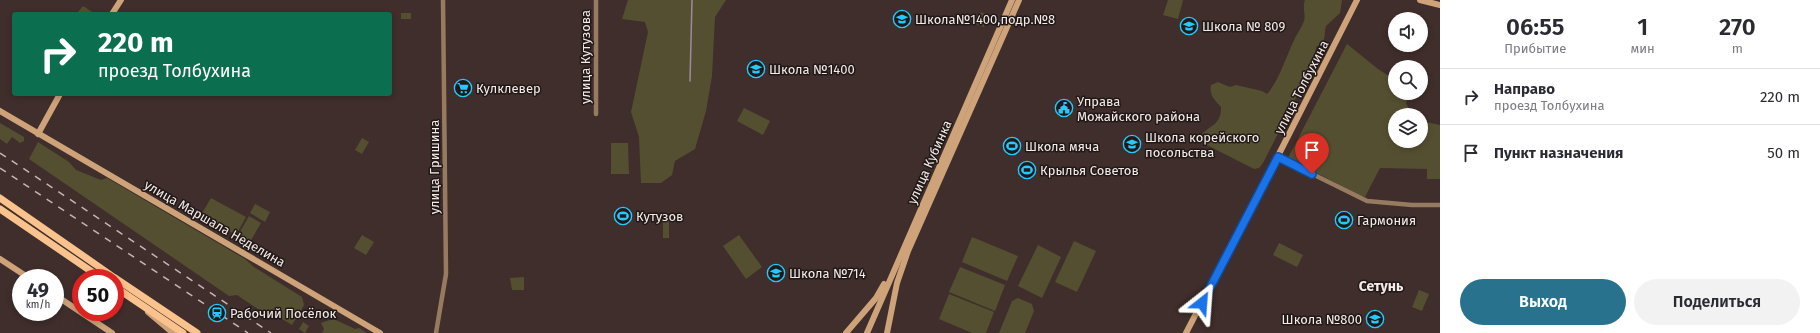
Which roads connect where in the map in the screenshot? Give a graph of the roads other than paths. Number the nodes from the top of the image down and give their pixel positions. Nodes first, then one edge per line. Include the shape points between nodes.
1 (121, 0) edge
2 (443, 0) edge
3 (596, 0) edge
4 (1012, 0) edge
5 (1019, 0) edge
6 (1357, 0) edge
7 (1420, 0) edge
8 (1440, 5) edge
9 (113, 12) edge
10 (59, 96) edge
11 (0, 111) edge
12 (596, 114) dead end
13 (38, 134) junction
14 (1278, 157) junction
15 (0, 198) edge
16 (1440, 204) edge
17 (0, 209) edge
18 (0, 258) edge
19 (897, 262) junction
20 (16, 269) edge
21 (88, 269) edge
22 (102, 269) edge
23 (124, 284) edge
24 (124, 293) edge
25 (127, 295) junction
26 (64, 301) edge
27 (112, 333) edge
28 (173, 333) edge
29 (183, 333) edge
30 (197, 333) edge
31 (380, 333) edge
32 (436, 333) edge
33 (846, 333) edge
34 (867, 333) edge
35 (887, 333) edge
36 (1186, 333) edge

1 - 9 street
2 - 32 street, улица Гришина via 446,274
3 - 12 street, улица Кутузова
4 - 19 street, улица Кубинка
5 - 35 street via 908,251 897,284
6 - 14 street, улица Толбухина
7 - 8 street
10 - 13 street
11 - 13 street, улица Маршала Неделина
13 - 31 street, улица Маршала Неделина
14 - 16 street via 1367,200 1412,205
14 - 36 street, улица Толбухина
15 - 22 main road
17 - 21 main road
18 - 20 street
19 - 33 street via 876,298
19 - 34 street, улица Кубинка
23 - 30 main road
24 - 25 main road
25 - 28 street
25 - 29 main road
26 - 27 street

